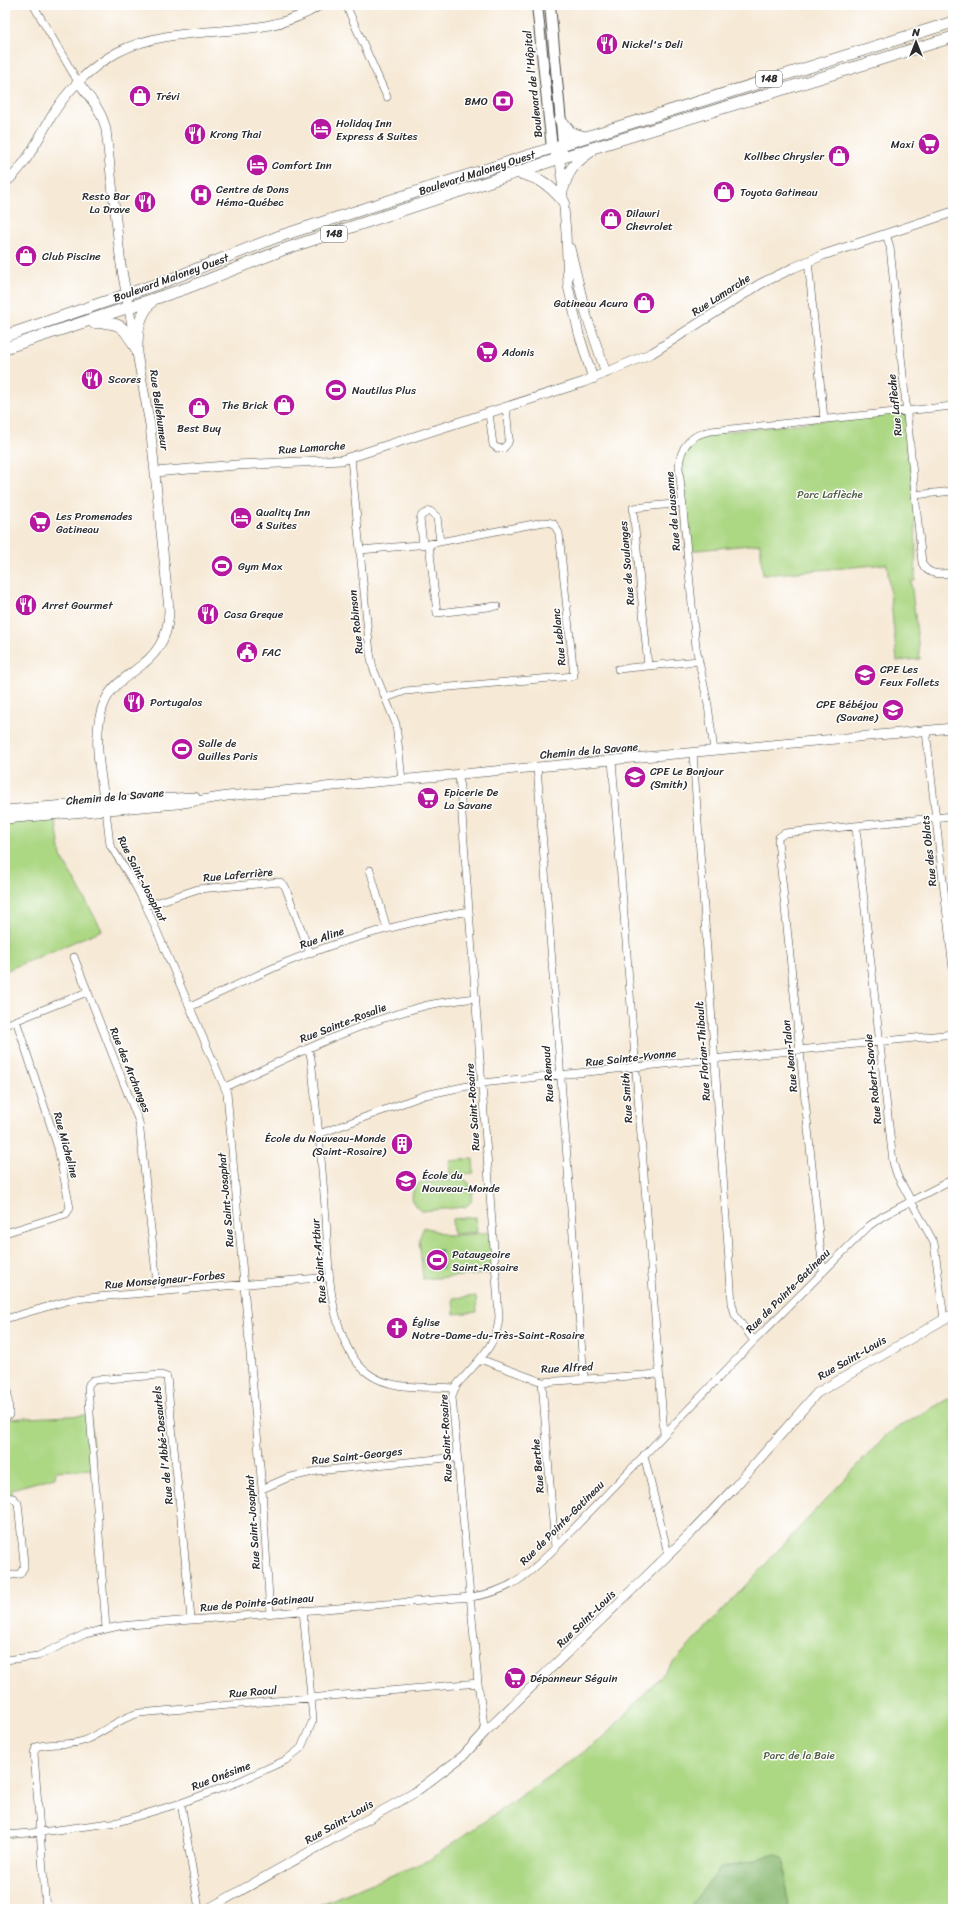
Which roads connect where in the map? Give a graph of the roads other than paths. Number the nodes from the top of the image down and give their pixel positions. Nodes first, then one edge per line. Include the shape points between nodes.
1 (320, 5) edge
2 (346, 5) edge
3 (537, 5) edge
4 (550, 5) edge
5 (35, 8) dead end
6 (953, 22) edge
7 (953, 37) edge
8 (78, 82) junction
9 (387, 97) dead end
10 (560, 120) junction
11 (586, 136) junction
12 (563, 144) junction
13 (599, 146) junction
14 (552, 148) junction
15 (560, 158) junction
16 (517, 173) junction
17 (5, 183) edge
18 (563, 189) junction
19 (564, 202) junction
20 (355, 212) junction
21 (953, 212) edge
22 (359, 226) junction
23 (566, 233) junction
24 (886, 234) junction
25 (808, 261) junction
26 (127, 294) junction
27 (153, 300) junction
28 (129, 307) junction
29 (80, 324) junction
30 (5, 336) edge
31 (5, 348) edge
32 (137, 350) junction
33 (606, 374) junction
34 (593, 379) junction
35 (953, 406) edge
36 (506, 407) junction
37 (906, 411) junction
38 (489, 413) junction
39 (824, 420) junction
40 (351, 458) junction
41 (155, 472) junction
42 (953, 491) edge
43 (915, 495) junction
44 (683, 503) junction
45 (440, 542) junction
46 (426, 544) junction
47 (360, 550) junction
48 (953, 573) edge
49 (497, 606) dead end
50 (698, 661) junction
51 (648, 666) junction
52 (618, 669) dead end
53 (386, 698) junction
54 (953, 728) edge
55 (926, 731) junction
56 (714, 751) junction
57 (693, 753) junction
58 (612, 760) junction
59 (537, 767) junction
60 (459, 775) junction
61 (402, 780) junction
62 (105, 806) junction
63 (5, 810) edge
64 (953, 816) edge
65 (937, 818) junction
66 (5, 819) edge
67 (856, 828) junction
68 (370, 870) dead end
69 (146, 906) junction
70 (469, 911) junction
71 (387, 929) junction
72 (310, 954) junction
73 (74, 957) dead end
74 (953, 969) edge
75 (87, 992) junction
76 (476, 998) junction
77 (190, 1007) junction
78 (16, 1020) junction
79 (5, 1025) edge
80 (953, 1034) edge
81 (880, 1042) junction
82 (308, 1048) junction
83 (801, 1051) junction
84 (715, 1060) junction
85 (636, 1068) junction
86 (559, 1076) junction
87 (482, 1083) junction
88 (224, 1087) junction
89 (319, 1134) junction
90 (953, 1179) edge
91 (912, 1200) junction
92 (5, 1233) edge
93 (823, 1272) junction
94 (330, 1277) junction
95 (244, 1284) junction
96 (158, 1292) junction
97 (953, 1314) edge
98 (5, 1319) edge
99 (944, 1319) junction
100 (754, 1341) junction
101 (480, 1359) junction
102 (5, 1360) edge
103 (659, 1374) junction
104 (584, 1379) junction
105 (542, 1382) junction
106 (455, 1388) junction
107 (5, 1418) edge
108 (664, 1434) junction
109 (644, 1455) junction
110 (457, 1457) junction
111 (262, 1489) junction
112 (5, 1497) edge
113 (555, 1548) junction
114 (668, 1554) junction
115 (5, 1576) edge
116 (471, 1597) junction
117 (303, 1610) junction
118 (270, 1613) junction
119 (191, 1619) junction
120 (106, 1628) junction
121 (5, 1660) edge
122 (478, 1683) junction
123 (311, 1698) junction
124 (485, 1732) junction
125 (181, 1803) junction
126 (41, 1832) junction
127 (5, 1835) edge
128 (46, 1909) edge
129 (199, 1909) edge
130 (208, 1909) edge

1 - 8 street via 308,13 261,27 174,34 151,39 117,53
2 - 9 street
3 - 14 main road, Boulevard de l'Hôpital
4 - 10 main road
5 - 8 street, Rue Bellehumeur
6 - 11 main road, Boulevard Maloney Ouest / 148
7 - 13 main road, Boulevard Maloney Ouest / 148
8 - 17 street via 56,109 24,163
8 - 26 street, Rue Bellehumeur via 104,119 121,265
10 - 11 main road via 571,132
10 - 12 main road
11 - 12 main road, Boulevard Maloney Ouest / 148
12 - 14 main road, Boulevard Maloney Ouest / 148
12 - 15 main road
13 - 15 main road, Boulevard Maloney Ouest / 148
13 - 18 main road via 574,164 566,176
14 - 15 main road, Boulevard de l'Hôpital
14 - 20 main road, Boulevard Maloney Ouest / 148
15 - 16 main road, Boulevard Maloney Ouest / 148
15 - 18 street
16 - 19 main road via 542,180
16 - 22 main road, Boulevard Maloney Ouest / 148
18 - 19 street
19 - 23 street
20 - 22 main road
20 - 26 main road, Boulevard Maloney Ouest / 148 via 278,237
21 - 24 street, Rue Lamarche
22 - 27 main road, Boulevard Maloney Ouest / 148 via 269,255
23 - 33 street via 586,314
23 - 34 street via 568,286
24 - 25 street, Rue Lamarche
24 - 37 street, Rue Laflèche via 890,247
25 - 33 street, Rue Lamarche via 760,284 652,353
25 - 39 street
26 - 28 street, Rue Bellehumeur
26 - 30 main road, Boulevard Maloney Ouest / 148
27 - 28 main road, Boulevard Maloney Ouest / 148
27 - 32 main road via 140,318
28 - 29 main road, Boulevard Maloney Ouest / 148
28 - 32 street, Rue Bellehumeur
29 - 31 main road, Boulevard Maloney Ouest / 148
29 - 32 main road via 117,324 126,330
32 - 41 street, Rue Bellehumeur via 147,402
33 - 34 street, Rue Lamarche
34 - 36 street, Rue Lamarche
35 - 37 street, Rue de Lausanne
36 - 38 street, Rue Lamarche
36 - 38 street via 508,444 503,449 493,445
37 - 39 street, Rue de Lausanne
37 - 43 street, Rue Laflèche
38 - 40 street, Rue Lamarche
39 - 44 street, Rue de Lausanne via 718,430 693,437 684,446 680,457
40 - 41 street, Rue Lamarche
40 - 47 street, Rue Robinson
41 - 62 street, Rue Bellehumeur via 169,619 156,651 144,664 119,682 102,708 98,745
42 - 43 street
43 - 48 street, Rue Laflèche via 922,563 929,572
44 - 50 street, Rue de Lausanne
44 - 51 street, Rue de Soulanges via 633,508
45 - 46 street, Rue Leblanc
45 - 46 street via 437,517 430,511 420,519
45 - 53 street, Rue Leblanc via 544,522 556,526 559,533 574,676 405,691
46 - 47 street, Rue Leblanc
46 - 49 street via 437,613
47 - 53 street, Rue Robinson via 371,660
50 - 51 street
50 - 56 street, Rue de Lausanne via 708,705
51 - 52 street
53 - 61 street, Rue Robinson via 397,730
54 - 55 street, Chemin de la Savane
55 - 56 street, Chemin de la Savane
55 - 65 street, Rue des Oblats
56 - 57 street, Chemin de la Savane
57 - 58 street, Chemin de la Savane
57 - 84 street, Rue Florian-Thibault
58 - 59 street, Chemin de la Savane
58 - 85 street, Rue Smith
59 - 60 street, Chemin de la Savane
59 - 86 street, Rue Renaud
60 - 61 street, Chemin de la Savane
60 - 70 street, Rue Saint-Rosaire
61 - 62 street, Chemin de la Savane via 227,796 172,797
62 - 63 street, Chemin de la Savane
62 - 66 street, Chemin de la Savane
62 - 69 street, Rue Saint-Josaphat via 110,845
64 - 65 street
65 - 67 street
65 - 74 street, Rue des Oblats
67 - 81 street, Rue Robert-Savoie
67 - 83 street, Rue Jean-Talon via 785,833 779,837
68 - 71 street
69 - 72 street, Rue Laferrière via 198,889 280,882 284,886
69 - 77 street, Rue Saint-Josaphat
70 - 71 street, Rue Aline via 427,918
70 - 76 street, Rue Saint-Rosaire
71 - 72 street, Rue Aline
72 - 77 street, Rue Aline
73 - 75 street, Rue des Archanges
75 - 78 street
75 - 96 street, Rue des Archanges via 139,1122
76 - 82 street, Rue Sainte-Rosalie via 436,1004 407,1012
76 - 87 street, Rue Saint-Rosaire
77 - 88 street, Rue Saint-Josaphat
78 - 79 street
78 - 92 street, Rue Micheline via 58,1148 70,1208 66,1214
80 - 81 street, Rue Sainte-Yvonne
81 - 83 street, Rue Sainte-Yvonne
81 - 91 street, Rue Robert-Savoie via 893,1162 897,1175
82 - 88 street, Rue Sainte-Rosalie
82 - 89 street, Rue Saint-Arthur
83 - 84 street, Rue Sainte-Yvonne
83 - 93 street, Rue Jean-Talon
84 - 85 street, Rue Sainte-Yvonne
84 - 100 street, Rue Florian-Thibault via 732,1303 735,1315
85 - 86 street, Rue Sainte-Yvonne
85 - 103 street, Rue Smith
86 - 87 street, Rue Sainte-Yvonne
86 - 104 street, Rue Renaud
87 - 89 street, Rue Sainte-Yvonne via 425,1095
87 - 101 street, Rue Saint-Rosaire via 499,1325 494,1340
88 - 95 street, Rue Saint-Josaphat via 228,1101
89 - 94 street, Rue Saint-Arthur
90 - 91 street, Rue de Pointe-Gatineau
91 - 93 street, Rue de Pointe-Gatineau via 875,1221
91 - 99 street, Rue Robert-Savoie via 934,1243
93 - 100 street, Rue de Pointe-Gatineau
94 - 95 street, Rue Monseigneur-Forbes
94 - 106 street, Rue Saint-Arthur via 335,1312 342,1334 352,1357 368,1374 396,1385
95 - 96 street, Rue Monseigneur-Forbes
95 - 111 street, Rue Saint-Josaphat
96 - 98 street, Rue Monseigneur-Forbes via 74,1299
97 - 99 street, Rue Saint-Louis
99 - 114 street, Rue Saint-Louis via 817,1393 734,1488
100 - 108 street, Rue de Pointe-Gatineau
101 - 105 street, Rue Alfred
101 - 106 street, Rue Saint-Rosaire
102 - 107 street via 9,1414
103 - 104 street, Rue Alfred
103 - 108 street, Rue Smith
104 - 105 street, Rue Alfred
105 - 113 street, Rue Berthe
106 - 110 street, Rue Saint-Rosaire via 452,1397
108 - 109 street, Rue de Pointe-Gatineau
109 - 113 street, Rue de Pointe-Gatineau
109 - 114 street
110 - 111 street, Rue Saint-Georges via 317,1471 292,1477
110 - 116 street, Rue Saint-Rosaire
111 - 118 street, Rue Saint-Josaphat
112 - 115 street via 13,1498 18,1503 24,1563 20,1574
113 - 116 street, Rue de Pointe-Gatineau via 517,1581 498,1591
114 - 124 street, Rue Saint-Louis
116 - 117 street, Rue de Pointe-Gatineau
116 - 122 street, Rue Saint-Rosaire
117 - 118 street, Rue de Pointe-Gatineau
117 - 123 street, Rue Onésime
118 - 119 street, Rue de Pointe-Gatineau
119 - 120 street, Rue de Pointe-Gatineau
119 - 120 street, Rue de l'Abbé-Desautels via 167,1377 161,1375 93,1380 88,1387
120 - 121 street, Rue de Pointe-Gatineau via 78,1636 38,1656
122 - 123 street, Rue Raoul
122 - 124 street, Rue Saint-Rosaire
123 - 125 street, Rue Onésime via 313,1720 301,1748 286,1760 238,1782
123 - 126 street, Rue Raoul via 139,1713 126,1716 105,1731 81,1741 36,1747 34,1753
124 - 130 street, Rue Saint-Louis via 463,1756 414,1793
125 - 126 street, Rue Onésime via 118,1822
125 - 129 street
126 - 127 street, Rue Onésime
126 - 128 street

